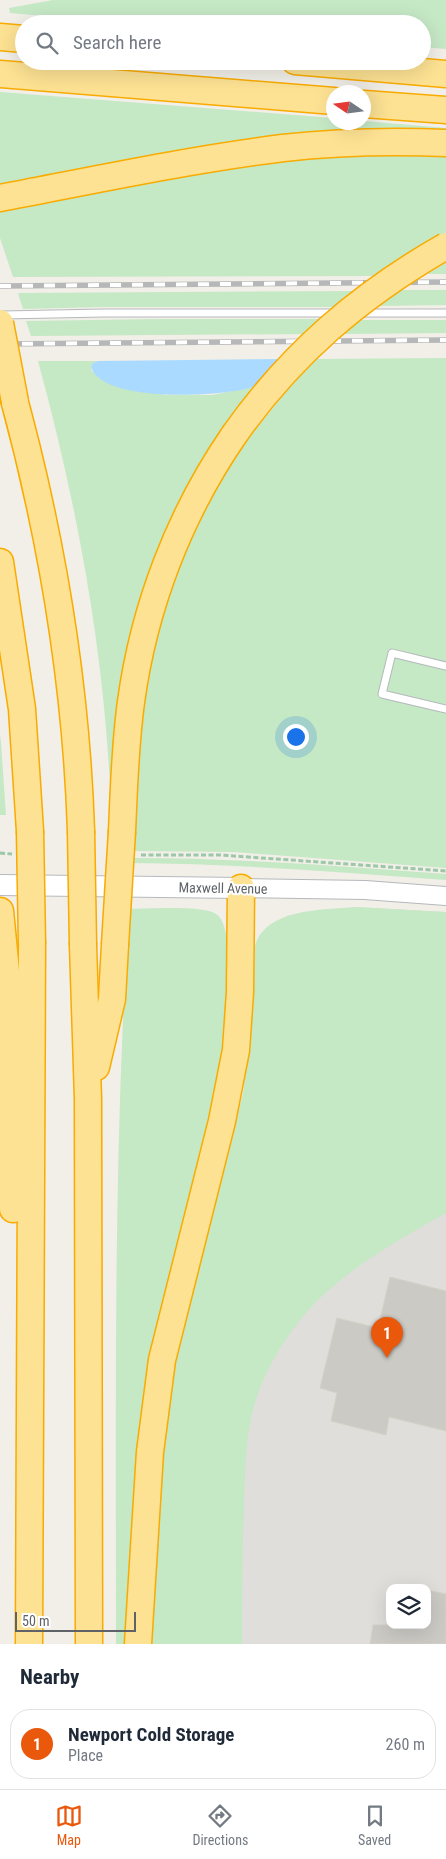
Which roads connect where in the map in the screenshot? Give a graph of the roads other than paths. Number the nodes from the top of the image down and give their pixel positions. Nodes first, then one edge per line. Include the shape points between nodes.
1 (0, 37) edge
2 (15, 38) edge
3 (400, 70) edge
4 (0, 74) edge
5 (446, 74) edge
6 (326, 100) edge
7 (371, 105) edge
8 (446, 110) edge
9 (446, 143) edge
10 (0, 198) edge
11 (446, 246) edge
12 (446, 313) edge
13 (0, 315) edge
14 (0, 323) edge
15 (0, 349) edge
16 (15, 402) junction
17 (0, 562) edge
18 (446, 666) edge
19 (446, 709) edge
20 (0, 885) edge
21 (241, 888) junction
22 (446, 896) edge
23 (0, 911) edge
24 (88, 1099) junction
25 (29, 1462) junction
26 (29, 1644) edge
27 (89, 1644) edge
28 (138, 1644) edge

1 - 2 highway
3 - 5 highway
4 - 6 highway
7 - 8 highway
9 - 10 highway via 363,143 284,148
11 - 24 highway, bridge via 374,292 324,332 276,381 234,435 200,489 168,558 149,614 131,702 112,999
12 - 13 lane
14 - 16 highway, bridge
15 - 16 highway, bridge
16 - 24 highway, bridge via 36,487 61,616 75,730
17 - 25 highway, bridge via 21,699 30,831
18 - 19 lane via 392,653 382,694
20 - 21 main road, Maxwell Avenue
21 - 22 street, Maxwell Avenue via 365,890
21 - 28 highway via 236,1050 224,1113 162,1360 150,1452
23 - 25 highway
24 - 27 highway
25 - 26 highway

